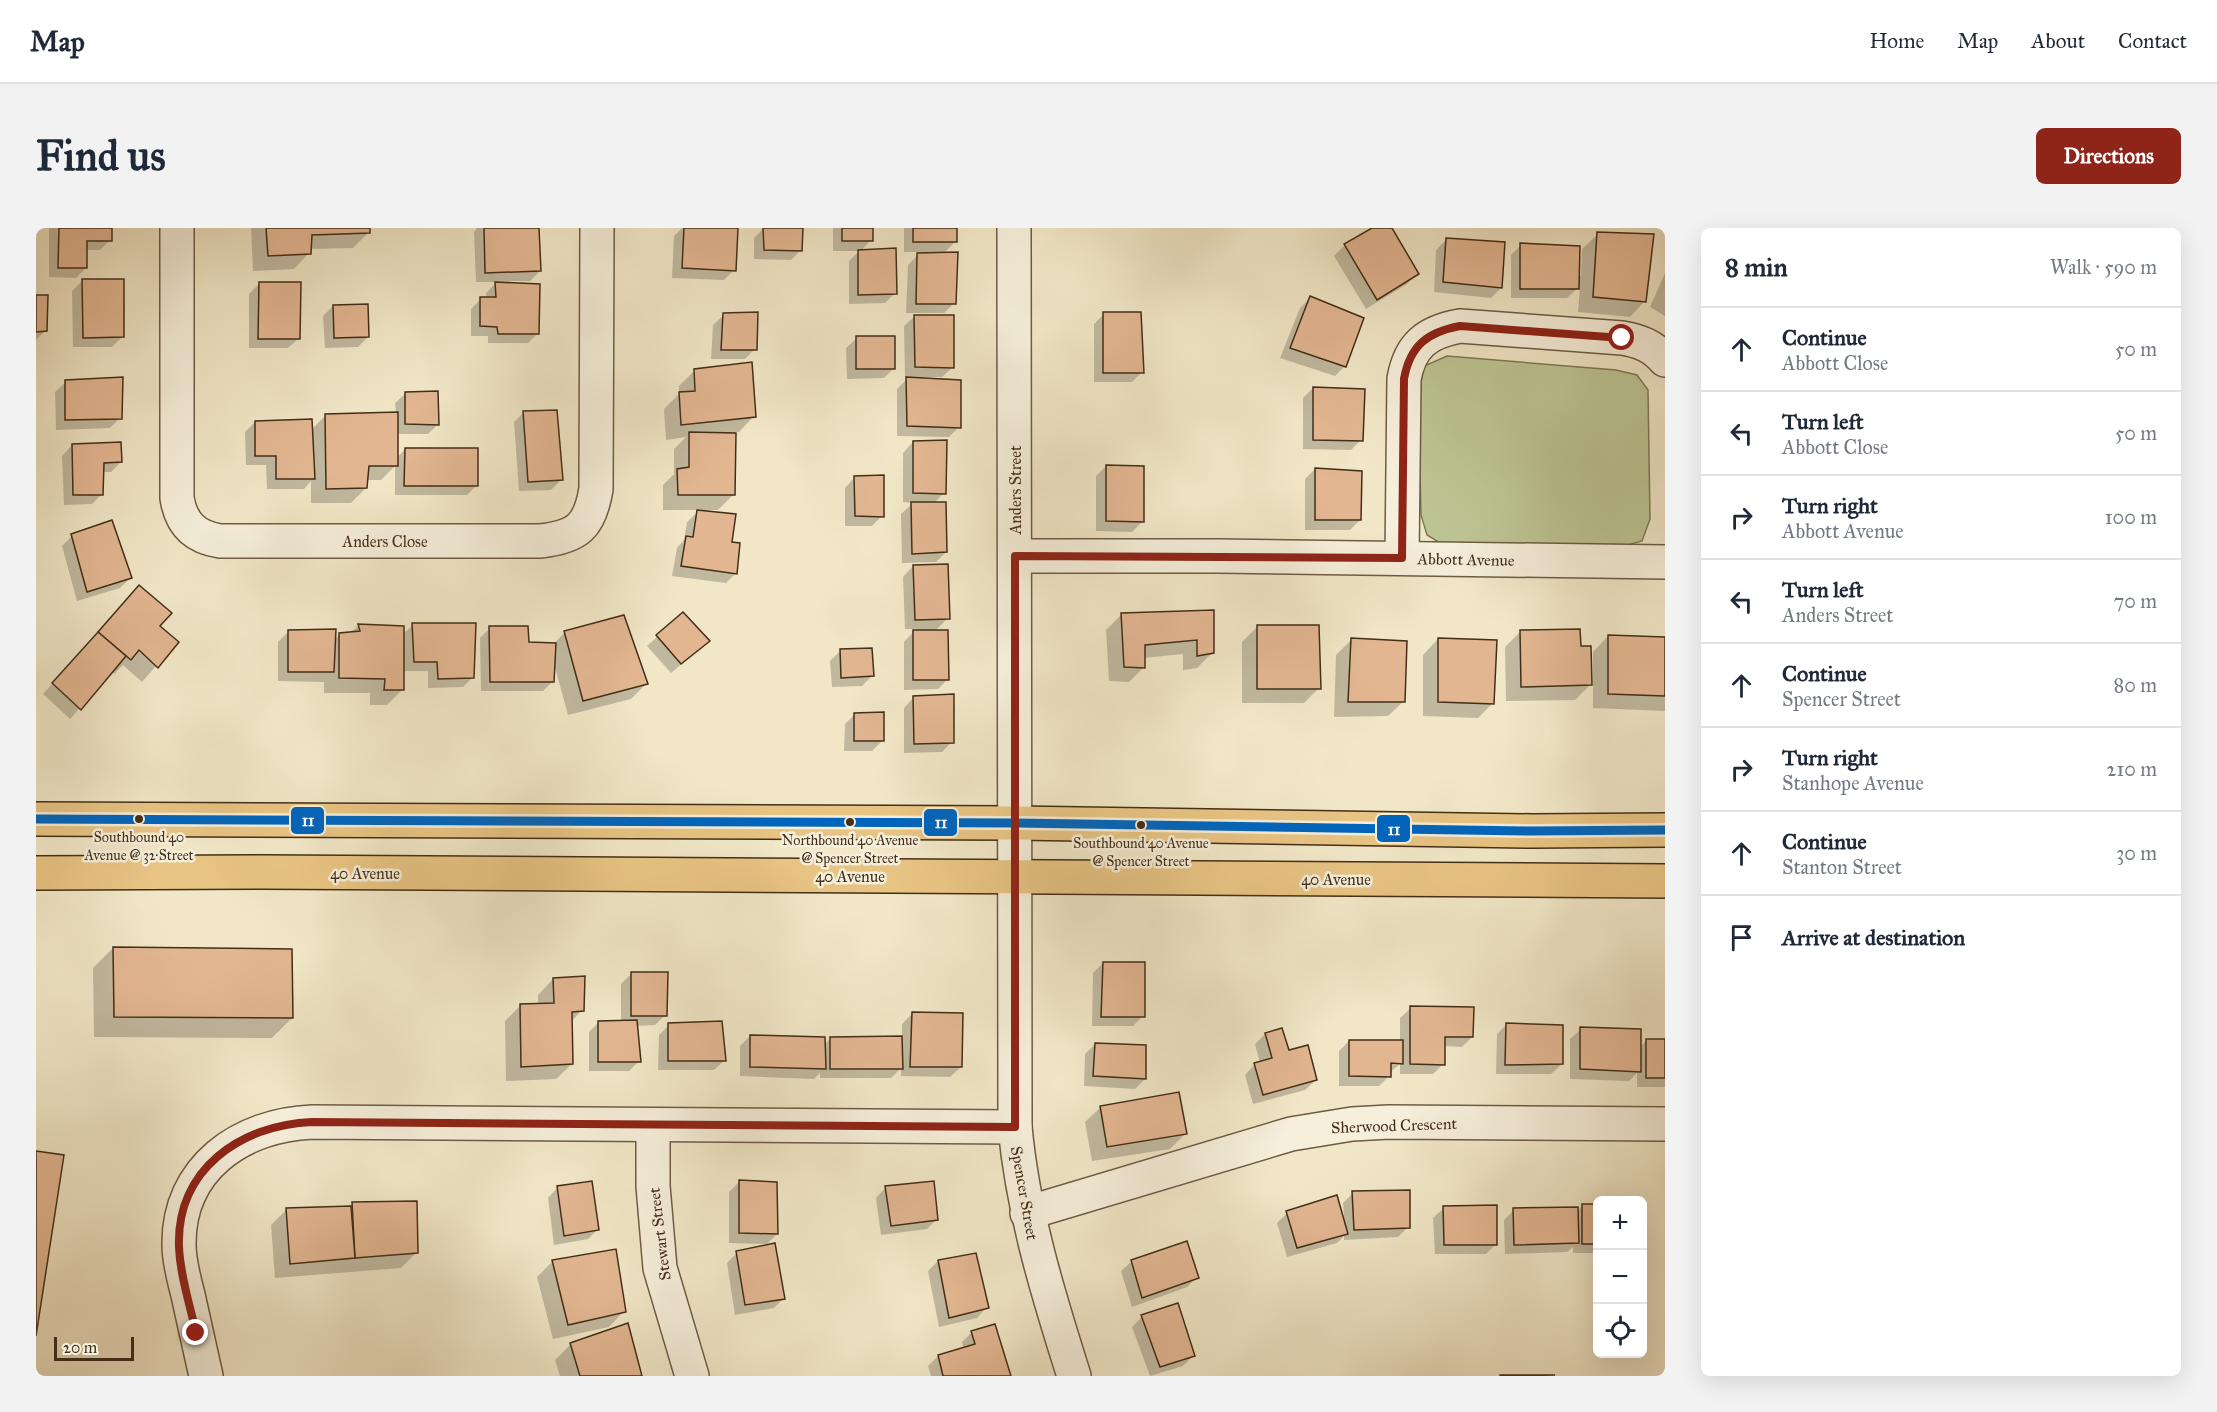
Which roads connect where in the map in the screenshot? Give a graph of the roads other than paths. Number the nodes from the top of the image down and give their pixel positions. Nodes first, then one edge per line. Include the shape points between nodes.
1 (177, 228) edge
2 (597, 228) edge
3 (1014, 228) edge
4 (1665, 360) edge
5 (1015, 556) junction
6 (1402, 558) junction
7 (1665, 562) edge
8 (36, 819) edge
9 (1015, 823) junction
10 (1665, 830) edge
11 (36, 873) edge
12 (1016, 877) junction
13 (1665, 880) edge
14 (1665, 1124) edge
15 (653, 1125) junction
16 (1015, 1127) junction
17 (1027, 1213) junction
18 (206, 1376) edge
19 (692, 1376) edge
20 (1074, 1376) edge

1 - 2 street, Anders Close via 177,498 179,511 191,530 220,542 540,541 571,535 583,526 590,516 596,489
3 - 5 street, Anders Street
4 - 6 street via 1650,346 1622,338 1460,326 1427,337 1415,348 1404,379
5 - 6 street, Abbott Avenue
5 - 9 street, Anders Street
6 - 7 street, Abbott Avenue
8 - 9 main road
9 - 10 main road
9 - 12 street, Spencer Street
11 - 12 main road, 40 Avenue
12 - 13 main road, 40 Avenue
12 - 16 street, Spencer Street
14 - 17 street, Sherwood Crescent via 1389,1122 1321,1128
15 - 16 street
15 - 18 street via 294,1123 246,1136 205,1169 182,1215 180,1264
15 - 19 street, Stewart Street via 660,1268
16 - 17 street, Spencer Street
17 - 20 street, Spencer Street

